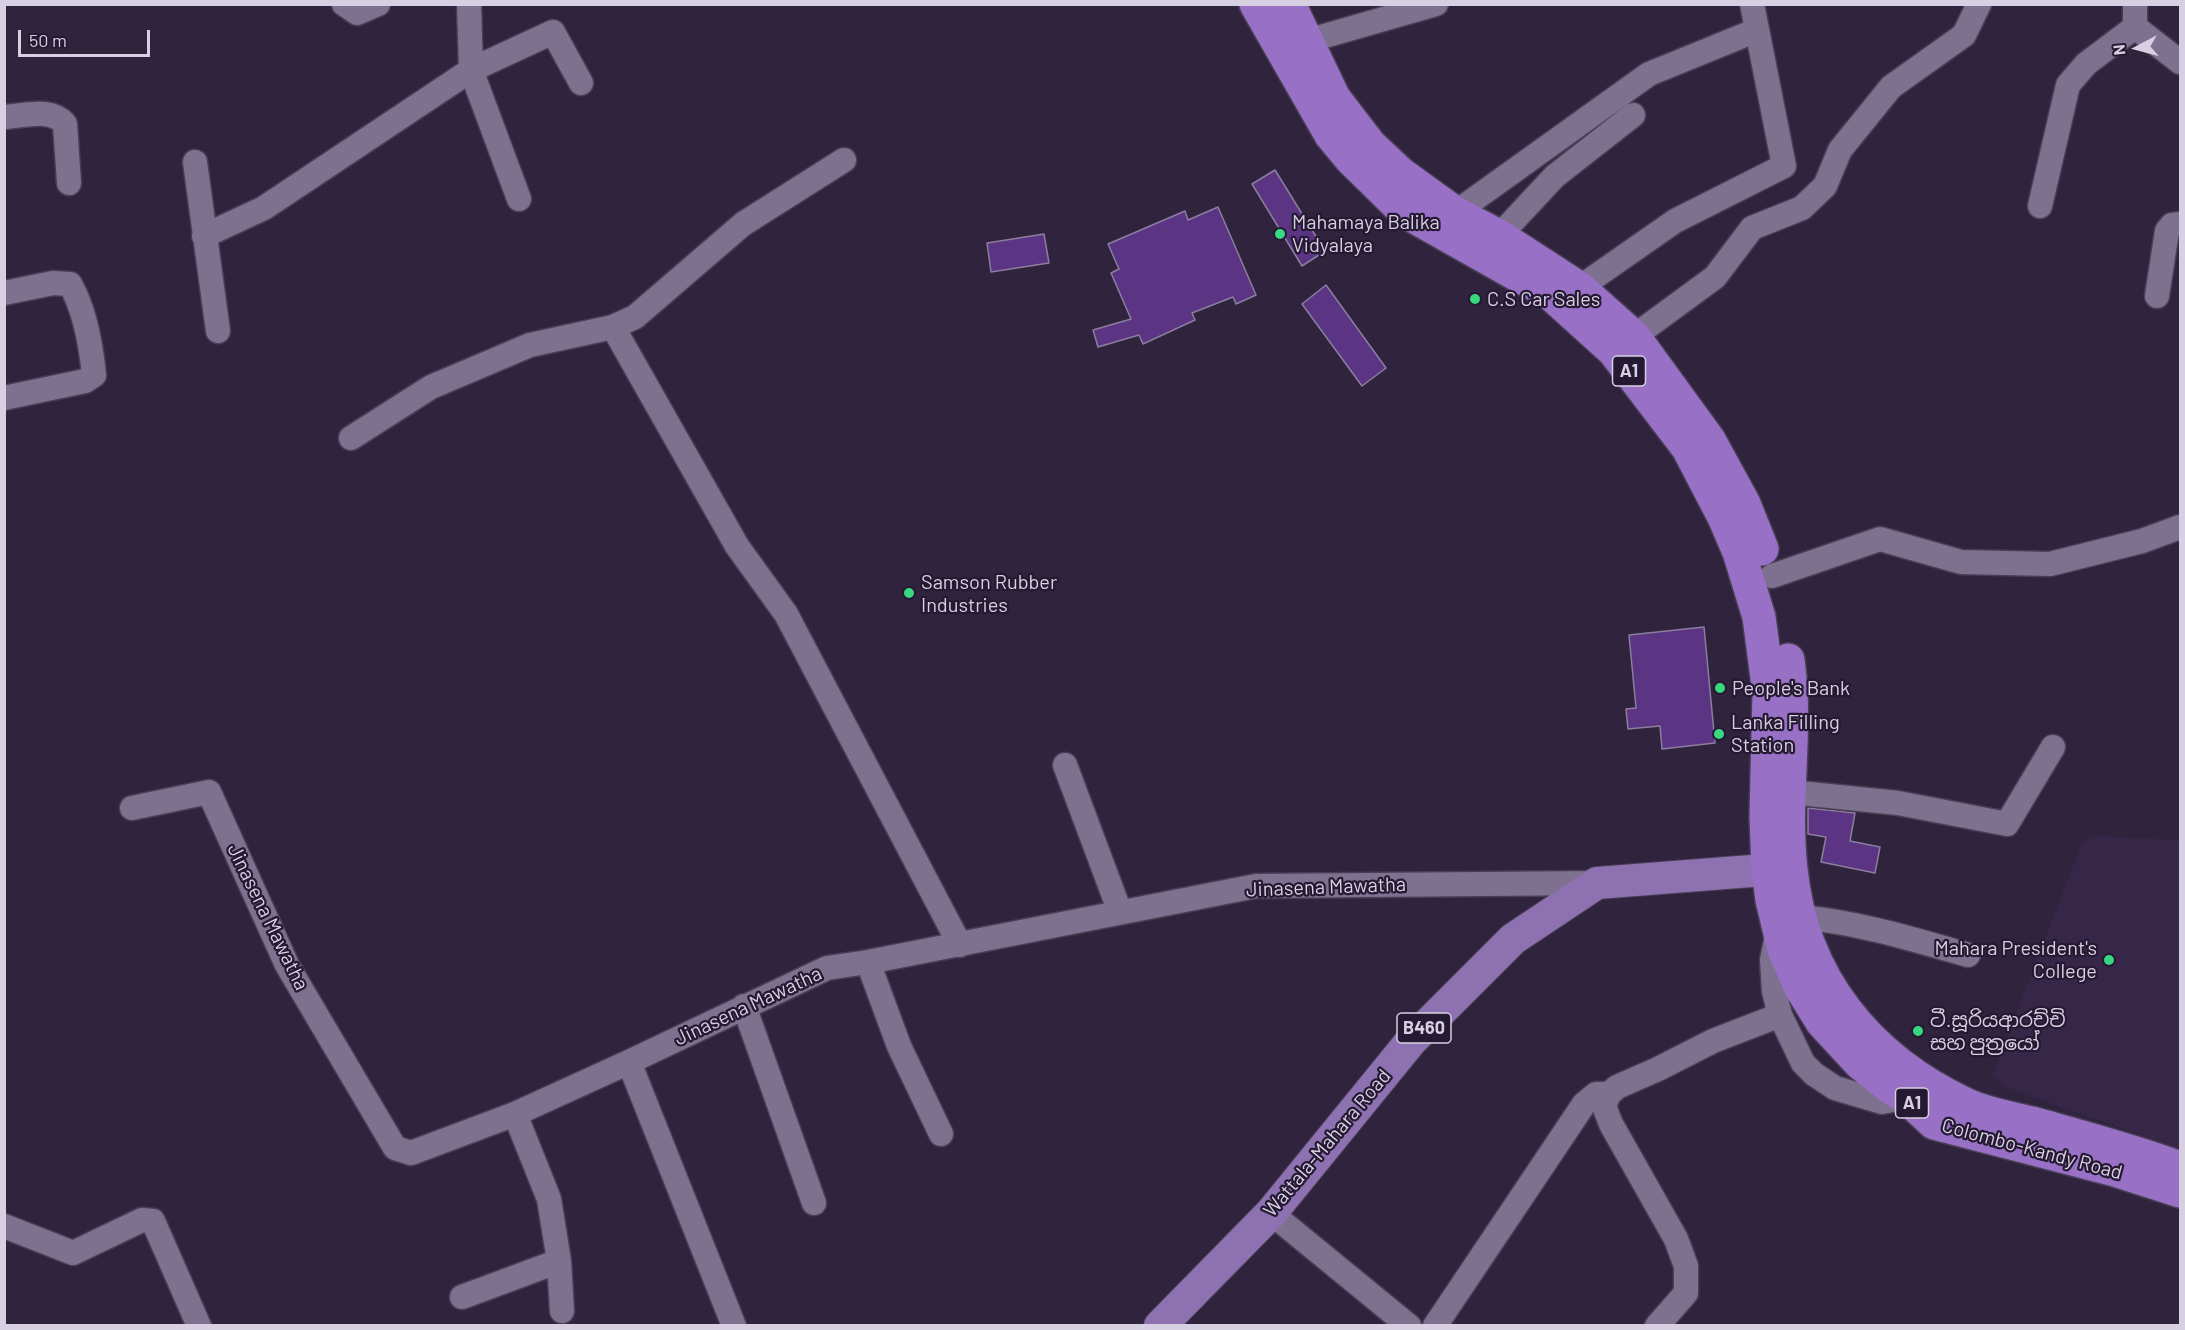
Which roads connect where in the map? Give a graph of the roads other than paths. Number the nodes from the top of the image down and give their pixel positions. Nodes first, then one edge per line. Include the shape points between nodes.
1 (344, 4) edge
2 (378, 4) edge
3 (469, 4) edge
4 (1256, 4) edge
5 (1289, 4) edge
6 (1436, 4) edge
7 (1752, 4) edge
8 (1979, 4) edge
9 (2135, 16) edge
10 (1757, 30) junction
11 (1307, 41) junction
12 (2181, 62) edge
13 (471, 70) junction
14 (581, 83) dead end
15 (1633, 115) dead end
16 (4, 117) edge
17 (844, 160) dead end
18 (195, 162) dead end
19 (69, 183) dead end
20 (519, 199) dead end
21 (2040, 206) dead end
22 (1455, 213) junction
23 (2181, 224) edge
24 (204, 236) junction
25 (1499, 236) junction
26 (1579, 288) junction
27 (4, 293) edge
28 (2157, 296) dead end
29 (613, 327) junction
30 (218, 331) dead end
31 (1624, 344) junction
32 (4, 398) edge
33 (351, 438) dead end
34 (2181, 527) edge
35 (1772, 576) junction
36 (2053, 747) dead end
37 (1065, 765) dead end
38 (1790, 792) junction
39 (132, 808) dead end
40 (1779, 868) junction
41 (1597, 883) junction
42 (1120, 912) junction
43 (1788, 924) junction
44 (960, 945) junction
45 (1968, 955) dead end
46 (868, 962) junction
47 (744, 1006) junction
48 (1780, 1015) junction
49 (629, 1062) junction
50 (1609, 1094) junction
51 (1906, 1097) junction
52 (515, 1114) junction
53 (941, 1134) dead end
54 (2181, 1168) edge
55 (2181, 1191) edge
56 (814, 1203) dead end
57 (1271, 1213) junction
58 (4, 1226) edge
59 (559, 1261) junction
60 (462, 1297) dead end
61 (562, 1311) dead end
62 (199, 1326) edge
63 (734, 1326) edge
64 (1160, 1326) edge
65 (1409, 1326) edge
66 (1436, 1326) edge
67 (1657, 1326) edge

1 - 2 street via 357,13
3 - 13 street
4 - 31 highway, Colombo-Kandy Road / A1 via 1331,135 1404,210 1551,294
5 - 11 highway, Colombo-Kandy Road / A1
6 - 11 street
7 - 10 street
8 - 31 street via 1964,35 1891,87 1840,150 1825,186 1802,208 1752,228 1715,277
9 - 12 street
9 - 21 street via 2068,85
10 - 22 street via 1649,74
10 - 26 street via 1784,166 1675,221
11 - 22 highway, Colombo-Kandy Road / A1 via 1334,98 1370,145 1401,174
13 - 14 street via 554,32
13 - 20 street
13 - 24 street via 264,208
15 - 25 street via 1555,176
16 - 19 street via 59,117 65,124
17 - 29 street via 743,224 634,317
18 - 24 street
22 - 25 highway, Colombo-Kandy Road / A1
23 - 28 street via 2172,225 2167,231
24 - 30 street
25 - 26 highway, Colombo-Kandy Road / A1
26 - 31 highway, Colombo-Kandy Road / A1
27 - 32 street via 53,283 70,284 78,298 94,375 85,381
29 - 33 street via 530,345 431,387
29 - 44 street via 737,546 786,614
31 - 35 highway, Colombo-Kandy Road / A1 via 1709,440 1744,504
31 - 40 highway, Colombo-Kandy Road / A1 via 1688,448 1724,517 1751,585 1766,652 1766,818
34 - 35 street via 2050,564 1962,562 1880,539
35 - 38 highway, Colombo-Kandy Road / A1 via 1790,675
36 - 38 street via 2007,824 1898,803
37 - 42 street
38 - 40 highway, Colombo-Kandy Road / A1
39 - 52 street, Jinasena Mawatha via 209,792 287,965 395,1148 411,1153
40 - 41 main road, Wattala-Mahara Road / B460
40 - 43 highway, Colombo-Kandy Road / A1
41 - 42 street, Jinasena Mawatha via 1256,886
41 - 57 main road, Wattala-Mahara Road / B460 via 1513,939 1411,1041
42 - 44 street, Jinasena Mawatha
43 - 45 street via 1840,921
43 - 48 street via 1772,960
43 - 51 highway, Colombo-Kandy Road / A1 via 1792,969 1821,1022 1860,1063
43 - 54 highway, Colombo-Kandy Road / A1 via 1809,948 1839,1001 1870,1039 1912,1073 1968,1106
44 - 46 street, Jinasena Mawatha
46 - 47 street, Jinasena Mawatha via 827,968
46 - 53 street via 899,1046
47 - 49 street, Jinasena Mawatha
47 - 56 street
48 - 50 street via 1713,1041
48 - 51 street via 1803,1063 1835,1088 1882,1102
49 - 52 street, Jinasena Mawatha
49 - 63 street
50 - 66 street via 1596,1094 1584,1104
50 - 67 street via 1604,1106 1611,1124 1676,1239 1686,1266 1686,1293
51 - 55 highway, Colombo-Kandy Road / A1 via 1934,1123
52 - 59 street via 549,1199
57 - 64 main road, Wattala-Mahara Road / B460
57 - 65 street
58 - 62 street via 74,1253 142,1220 153,1221
59 - 60 street
59 - 61 street

